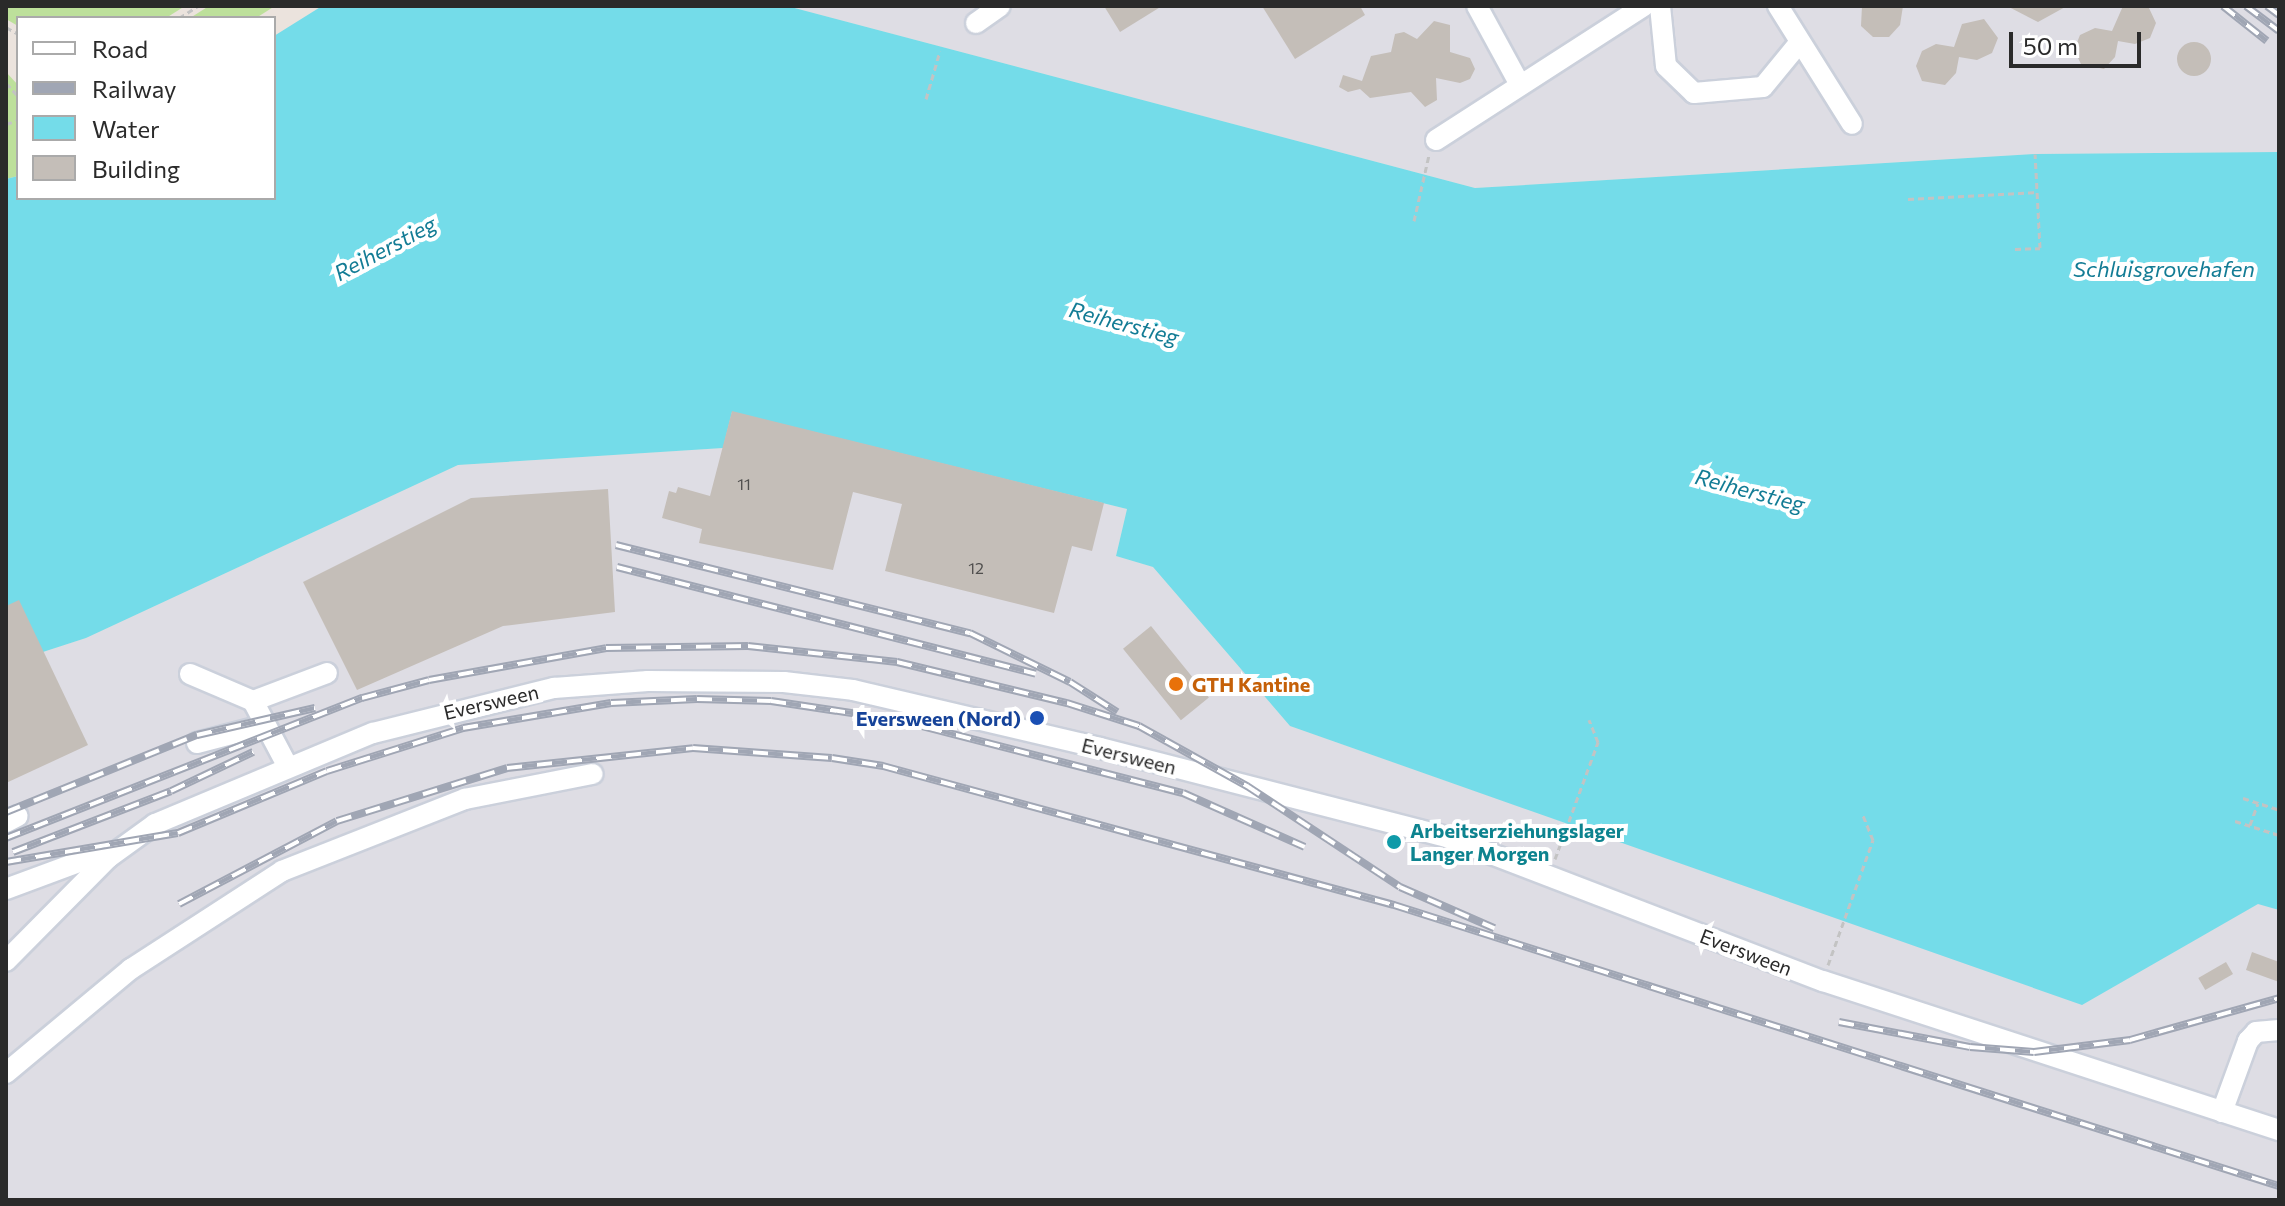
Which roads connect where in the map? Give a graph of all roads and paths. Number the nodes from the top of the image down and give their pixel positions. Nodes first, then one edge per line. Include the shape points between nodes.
1 (1000, 6) edge
2 (1477, 6) edge
3 (1644, 6) edge
4 (1660, 6) edge
5 (1778, 6) edge
6 (976, 23) dead end
7 (1800, 42) junction
8 (940, 51) dead end
9 (1520, 85) junction
10 (926, 99) dead end
11 (1852, 124) dead end
12 (1432, 147) joint
13 (2035, 154) dead end
14 (2037, 192) junction
15 (1908, 199) dead end
16 (1414, 221) dead end
17 (2015, 249) dead end
18 (327, 673) dead end
19 (190, 674) dead end
20 (253, 701) junction
21 (1589, 720) dead end
22 (266, 725) junction
23 (197, 743) dead end
24 (288, 767) junction
25 (593, 774) dead end
26 (2243, 798) dead end
27 (2258, 803) junction
28 (2279, 810) edge
29 (1863, 815) dead end
30 (2235, 821) dead end
31 (2250, 825) junction
32 (2279, 835) edge
33 (108, 858) junction
34 (1549, 876) junction
35 (6, 889) edge
36 (6, 961) edge
37 (1823, 981) junction
38 (2279, 1030) edge
39 (6, 1073) edge
40 (2222, 1112) junction
41 (2279, 1130) edge

1 - 6 street
2 - 9 street
3 - 9 street
4 - 7 street via 1666,66 1694,93 1763,87
5 - 7 street
7 - 11 street
8 - 10 path
9 - 12 street
12 - 16 path
13 - 14 path
14 - 15 path
14 - 17 path via 2040,248
18 - 20 street
19 - 20 street
20 - 22 street
21 - 34 path via 1598,742
22 - 23 street
22 - 24 street
24 - 33 street, Eversween via 176,812
24 - 34 street, Eversween via 386,729 554,688 648,681 784,682 853,690 1100,748 1447,837
25 - 39 street via 465,799 282,871 131,969
26 - 27 path
27 - 28 path
27 - 31 path
29 - 37 path via 1873,840
30 - 31 path
31 - 32 path
33 - 35 street via 87,859
33 - 36 street, Eversween
34 - 37 street, Eversween
37 - 40 street, Eversween
38 - 40 street via 2256,1032 2248,1041
40 - 41 street, Eversween

